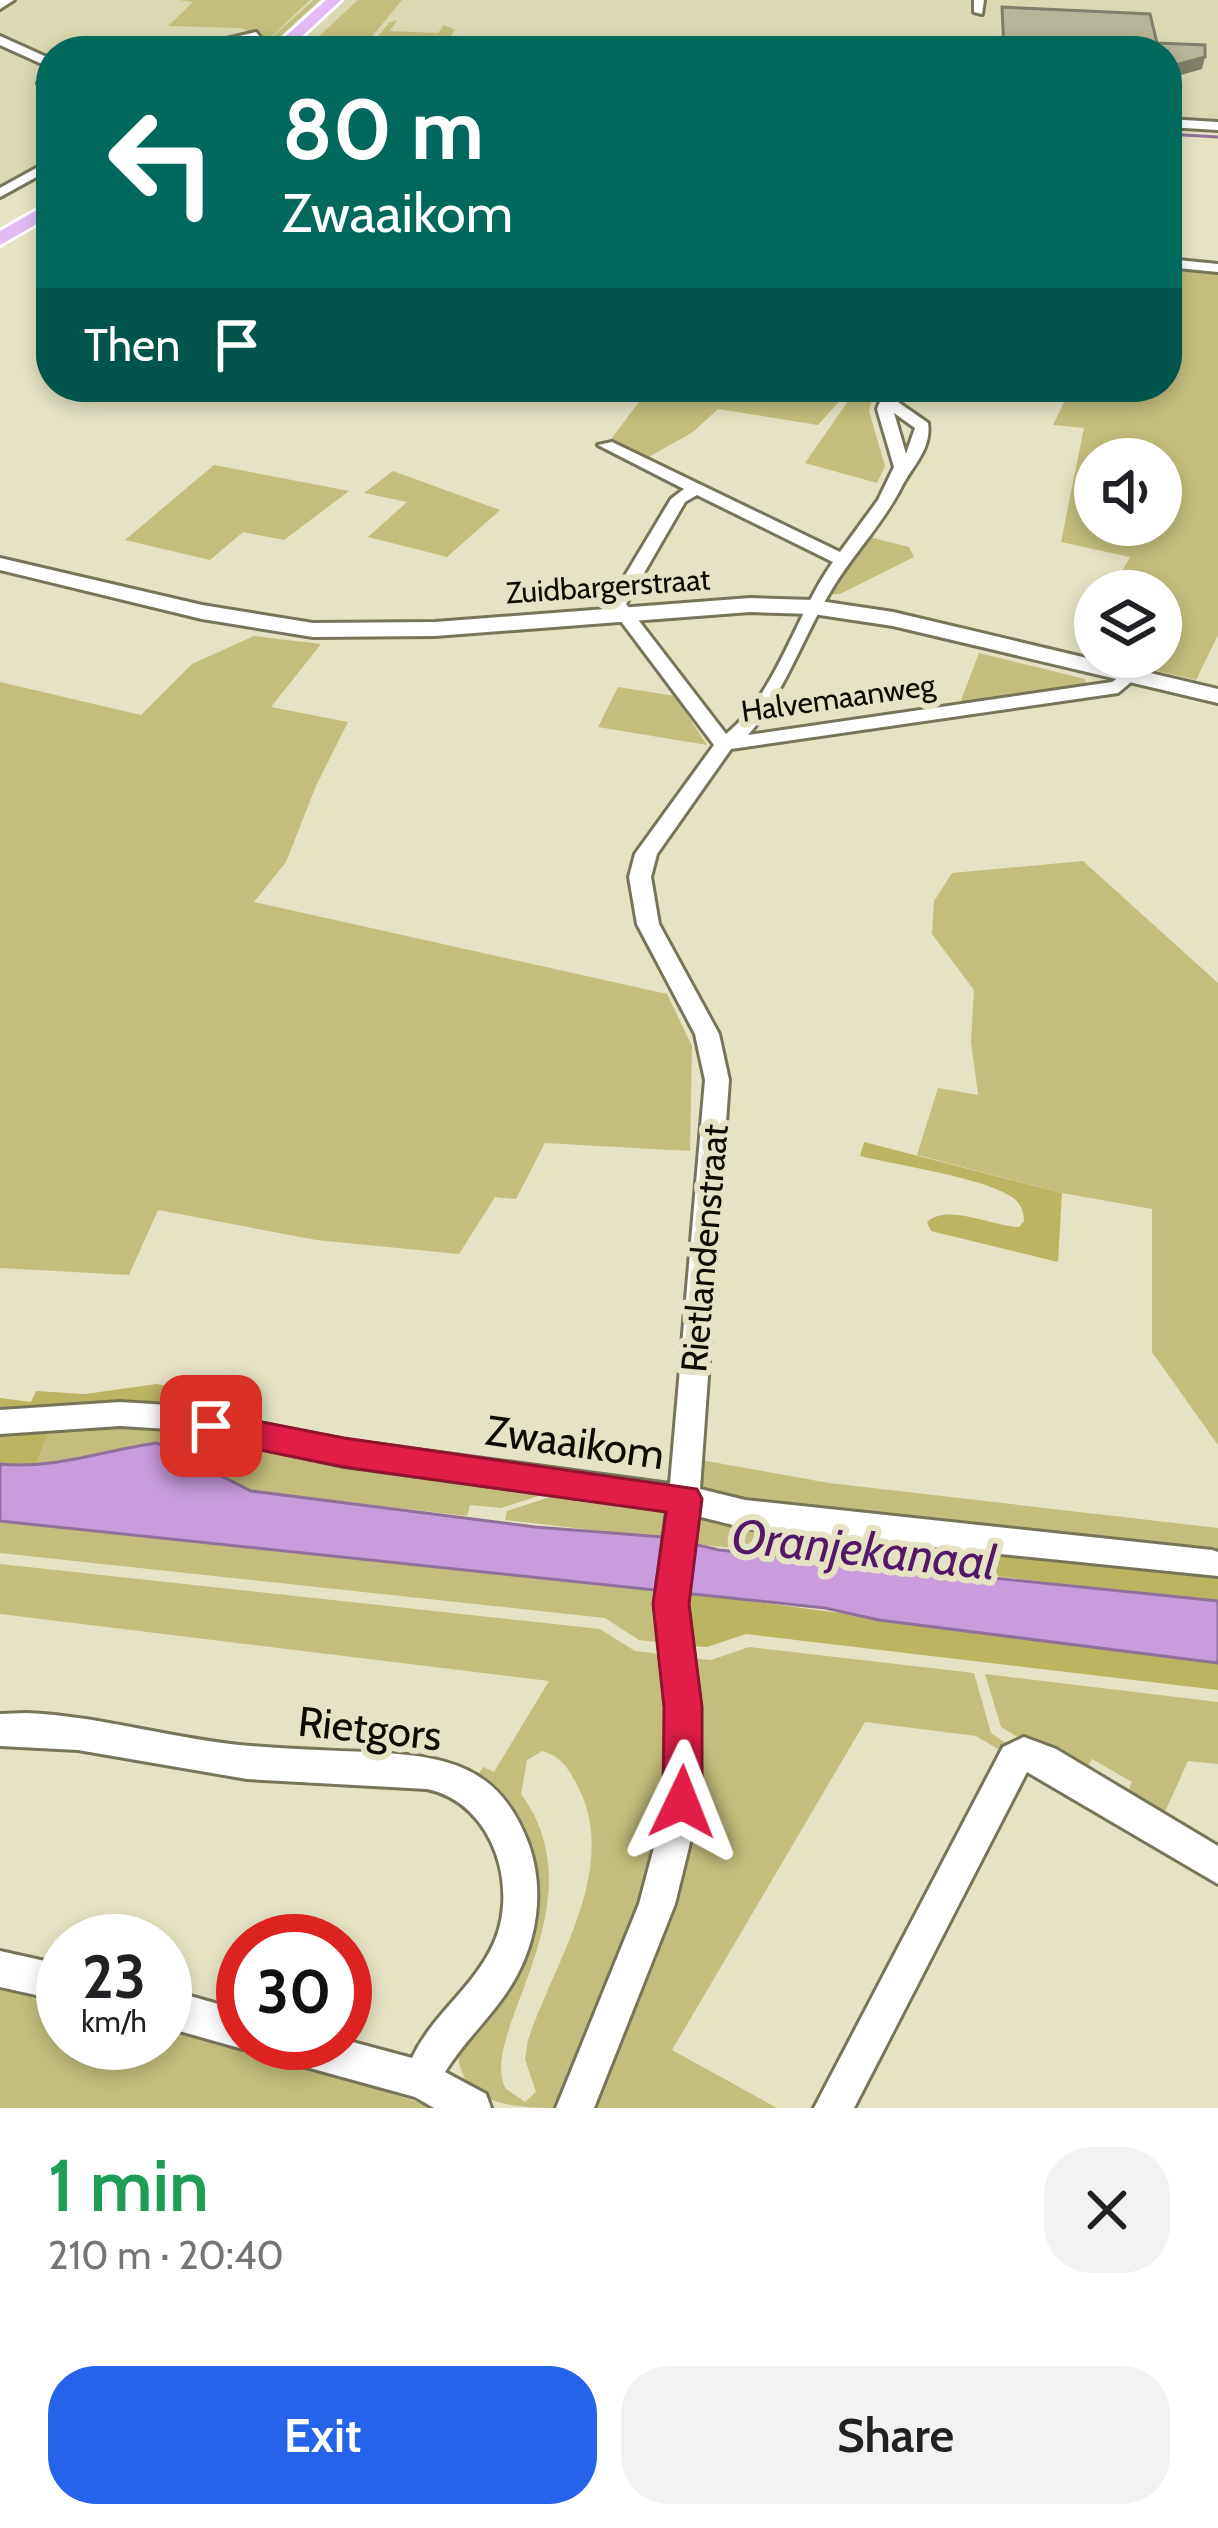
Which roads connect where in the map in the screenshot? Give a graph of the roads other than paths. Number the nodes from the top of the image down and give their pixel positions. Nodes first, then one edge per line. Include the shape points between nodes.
1 (8, 0) edge
2 (334, 0) edge
3 (353, 0) edge
4 (0, 5) edge
5 (256, 34) dead end
6 (247, 36) edge
7 (294, 36) edge
8 (314, 36) edge
9 (0, 40) edge
10 (36, 58) edge
11 (1182, 124) edge
12 (1218, 126) edge
13 (36, 173) edge
14 (0, 194) edge
15 (36, 201) edge
16 (36, 217) edge
17 (0, 223) edge
18 (0, 239) edge
19 (1182, 264) edge
20 (1218, 268) edge
21 (888, 402) edge
22 (898, 402) edge
23 (606, 445) dead end
24 (902, 467) junction
25 (694, 490) junction
26 (843, 560) junction
27 (0, 564) edge
28 (813, 607) junction
29 (622, 614) junction
30 (1074, 664) edge
31 (1127, 678) edge
32 (1133, 678) edge
33 (1218, 696) edge
34 (724, 745) junction
35 (0, 1422) edge
36 (682, 1515) junction
37 (1212, 1564) dead end
38 (0, 1730) edge
39 (1218, 1866) edge
40 (0, 1969) edge
41 (36, 1977) edge
42 (372, 2066) edge
43 (422, 2080) junction
44 (472, 2108) edge
45 (575, 2108) edge
46 (833, 2108) edge

1 - 4 street
2 - 7 main road
3 - 8 main road
5 - 6 street
9 - 10 street
11 - 12 street
13 - 14 street
15 - 17 main road
16 - 18 main road
19 - 20 street
21 - 24 street, Rietlandenstraat
22 - 24 street, Rietlandenstraat via 923,426 918,451
23 - 25 street
24 - 26 street, Rietlandenstraat
25 - 26 street
25 - 29 street via 679,500 619,595
26 - 28 street, Rietlandenstraat
27 - 29 street, Zuidbargerstraat via 314,630
28 - 29 street, Zuidbargerstraat
28 - 30 street, Zuidbargerstraat
28 - 34 street, Rietlandenstraat via 758,710
29 - 34 street, Halvemaanweg
31 - 34 street, Halvemaanweg via 1118,687
32 - 33 street, Zuidbargerstraat
34 - 36 street, Rietlandenstraat via 646,854 636,887 707,1034 717,1080
35 - 36 street, Zwaaikom via 169,1418
36 - 37 street, Zwaaikom via 745,1514
36 - 45 street, Rietlandenstraat via 671,1604 683,1707 682,1802 657,1904
38 - 43 street, Rietgors via 38,1726 214,1759 436,1773 479,1797 515,1850 519,1916 506,1965 432,2051
39 - 46 street via 1044,1761 1016,1759
40 - 41 street
42 - 43 street
43 - 44 street

